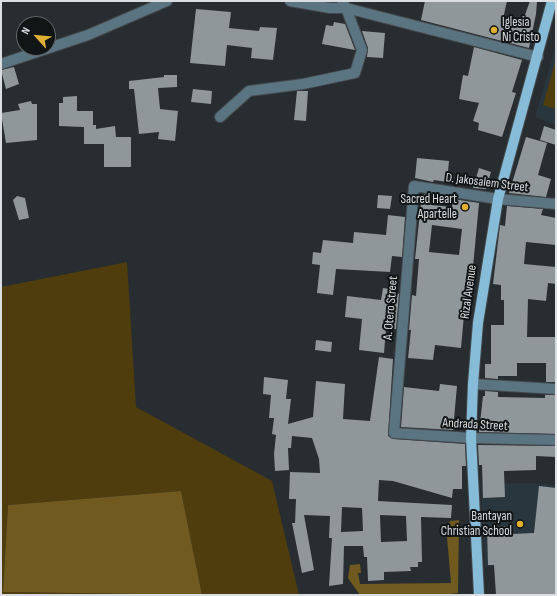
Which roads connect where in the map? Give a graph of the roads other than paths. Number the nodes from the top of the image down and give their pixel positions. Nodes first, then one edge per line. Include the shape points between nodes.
1 (168, 1) edge
2 (290, 1) edge
3 (552, 1) edge
4 (344, 5) edge
5 (538, 57) junction
6 (1, 64) edge
7 (220, 117) dead end
8 (414, 186) joint
9 (498, 198) junction
10 (556, 204) edge
11 (473, 384) junction
12 (556, 389) edge
13 (394, 433) joint
14 (471, 438) junction
15 (556, 440) edge
16 (479, 595) edge

1 - 6 street via 88,35
2 - 4 street via 330,8
3 - 5 main road, Rizal Avenue
4 - 5 street
4 - 7 street via 362,50 355,73 303,84 249,91
5 - 9 main road, Rizal Avenue
8 - 9 street, D. Jakosalem Street
8 - 13 street, A. Otero Street
9 - 10 street, D. Jakosalem Street
9 - 11 main road, Rizal Avenue via 478,323
11 - 12 street
11 - 14 main road, Rizal Avenue
13 - 14 street, Andrada Street
14 - 15 street, Andrada Street
14 - 16 main road, Rizal Avenue

